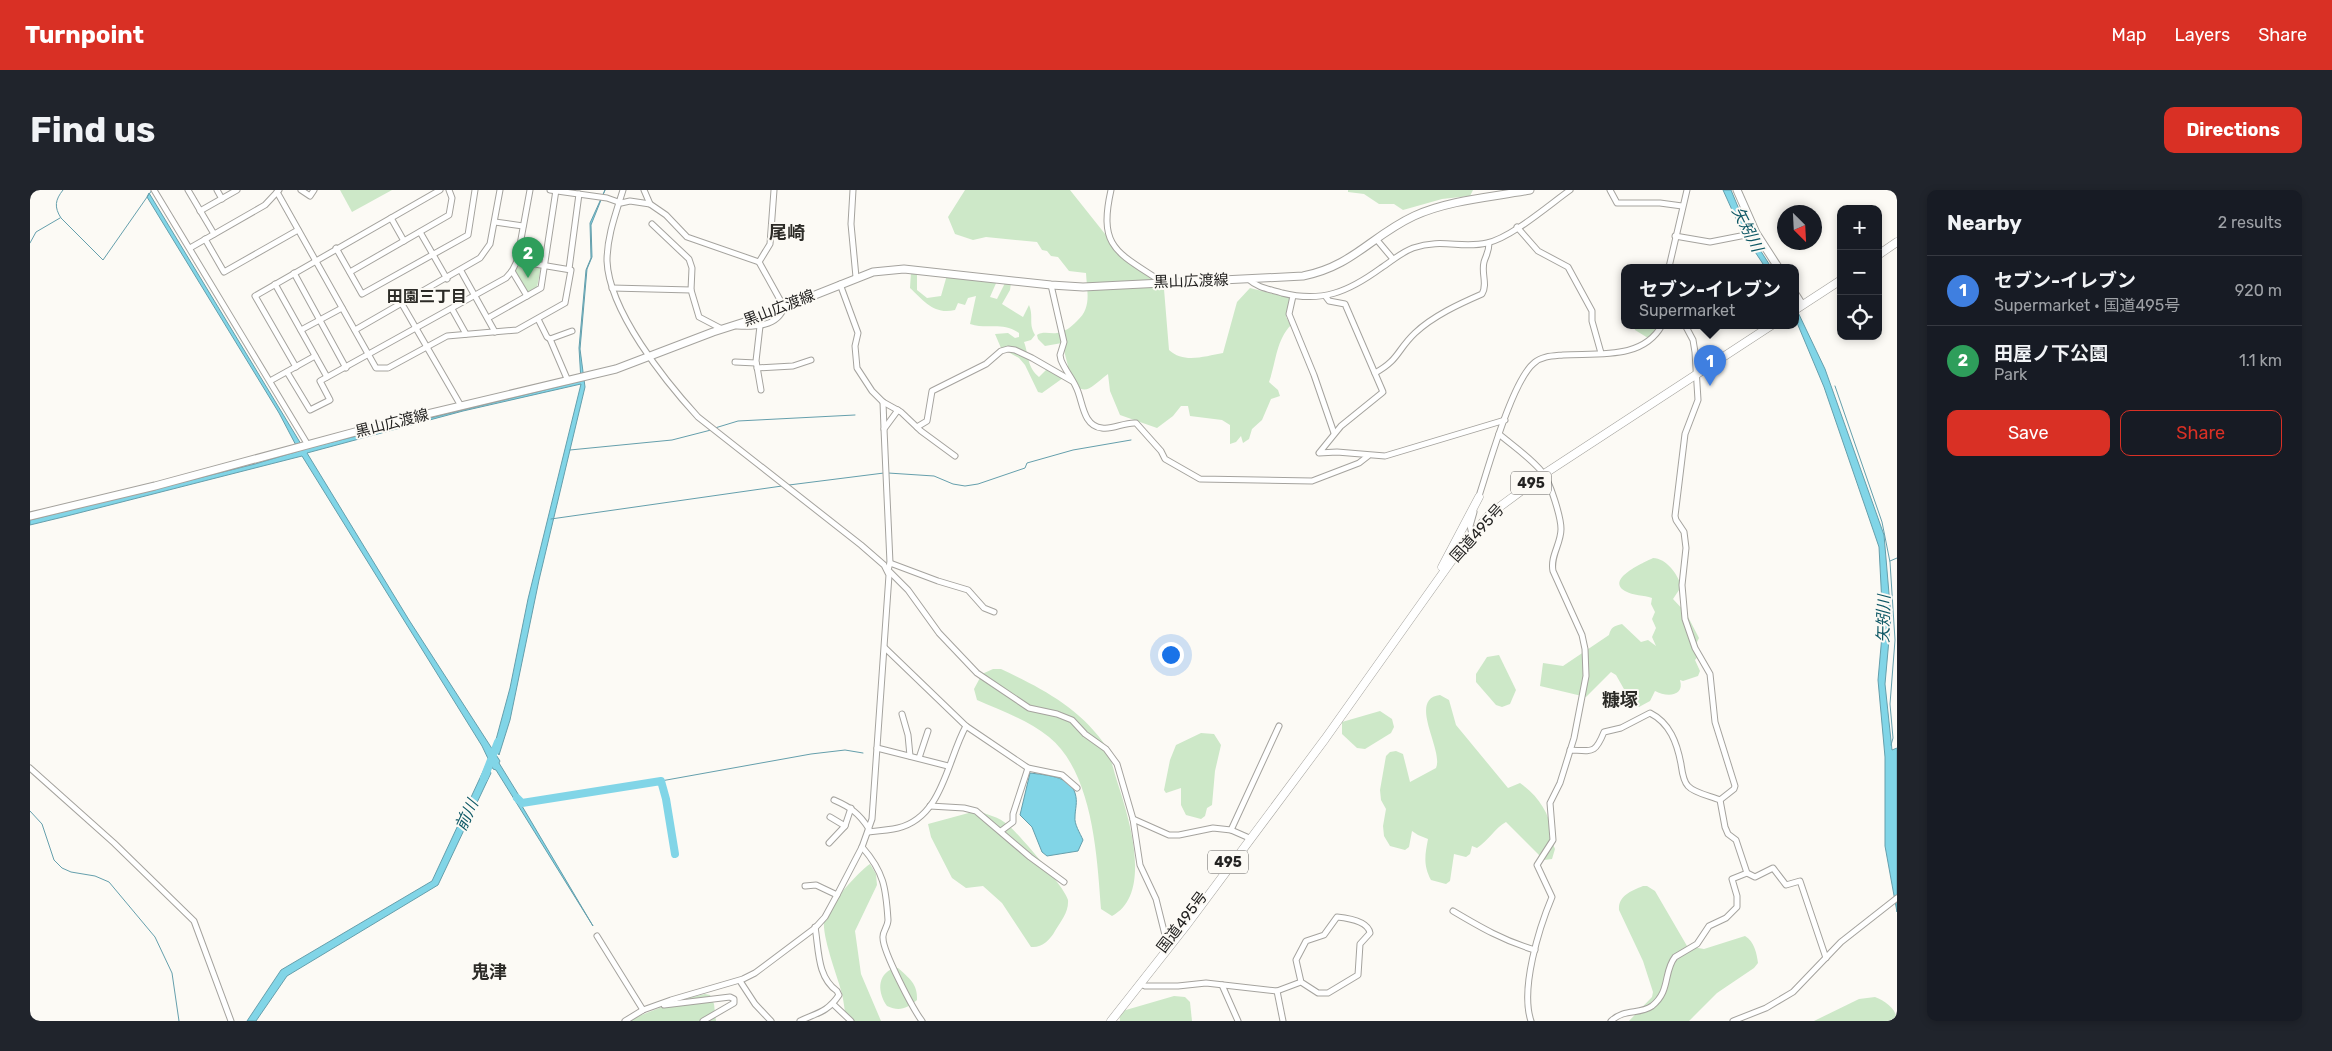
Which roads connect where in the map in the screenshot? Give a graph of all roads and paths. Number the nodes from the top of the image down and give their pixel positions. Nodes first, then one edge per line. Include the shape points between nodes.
1 (154, 190) edge
2 (188, 190) edge
3 (217, 190) edge
4 (238, 190) edge
5 (301, 190) edge
6 (314, 190) edge
7 (440, 190) edge
8 (448, 190) edge
9 (475, 190) edge
10 (500, 190) edge
11 (530, 190) edge
12 (554, 190) edge
13 (623, 190) edge
14 (644, 190) edge
15 (774, 190) edge
16 (853, 190) edge
17 (1111, 190) edge
18 (1481, 190) edge
19 (1530, 190) edge
20 (1570, 190) edge
21 (1610, 190) edge
22 (1687, 190) edge
23 (1737, 190) edge
24 (278, 191) edge
25 (586, 193) edge
26 (579, 194) junction
27 (222, 199) junction
28 (1483, 199) junction
29 (619, 202) junction
30 (650, 204) junction
31 (1682, 206) junction
32 (200, 211) junction
33 (391, 218) junction
34 (495, 222) junction
35 (652, 224) dead end
36 (523, 226) junction
37 (1517, 227) junction
38 (298, 230) junction
39 (420, 232) junction
40 (1756, 233) junction
41 (214, 234) junction
42 (1675, 236) junction
43 (205, 240) junction
44 (1377, 240) junction
45 (404, 241) junction
46 (1897, 242) edge
47 (1489, 243) junction
48 (190, 248) junction
49 (336, 248) junction
50 (1882, 252) edge
51 (433, 255) junction
52 (1393, 259) junction
53 (316, 260) junction
54 (517, 261) junction
55 (759, 262) junction
56 (1670, 264) edge
57 (1776, 264) edge
58 (543, 266) junction
59 (569, 269) junction
60 (461, 271) junction
61 (512, 271) junction
62 (350, 272) junction
63 (294, 273) junction
64 (856, 277) junction
65 (447, 279) junction
66 (1248, 279) junction
67 (1162, 282) junction
68 (1837, 283) edge
69 (274, 284) junction
70 (840, 284) junction
71 (1051, 285) junction
72 (612, 288) junction
73 (691, 290) junction
74 (475, 295) junction
75 (527, 296) junction
76 (1293, 296) junction
77 (1326, 297) junction
78 (402, 304) junction
79 (784, 307) junction
80 (1799, 307) edge
81 (342, 308) junction
82 (452, 309) junction
83 (488, 318) junction
84 (538, 319) junction
85 (320, 320) junction
86 (734, 325) junction
87 (760, 326) junction
88 (416, 329) junction
89 (723, 329) junction
90 (1660, 329) edge
91 (1687, 329) edge
92 (1766, 329) edge
93 (301, 330) junction
94 (355, 330) junction
95 (572, 331) dead end
96 (495, 332) junction
97 (466, 334) junction
98 (550, 339) junction
99 (426, 348) junction
100 (1601, 353) junction
101 (369, 355) junction
102 (315, 356) junction
103 (651, 357) junction
104 (811, 360) dead end
105 (735, 362) dead end
106 (756, 366) junction
107 (296, 367) junction
108 (346, 368) junction
109 (287, 372) junction
110 (1374, 372) junction
111 (1697, 375) junction
112 (327, 377) junction
113 (270, 381) junction
114 (568, 381) junction
115 (1072, 381) junction
116 (761, 390) dead end
117 (883, 402) junction
118 (461, 406) junction
119 (898, 410) junction
120 (1504, 420) junction
121 (917, 427) junction
122 (884, 429) junction
123 (1334, 434) junction
124 (1499, 434) junction
125 (308, 444) junction
126 (955, 456) dead end
127 (1368, 456) junction
128 (1544, 474) junction
129 (1479, 496) junction
130 (1474, 512) junction
131 (1490, 514) junction
132 (30, 516) edge
133 (1472, 534) junction
134 (890, 563) junction
135 (888, 570) junction
136 (1430, 591) junction
137 (994, 612) dead end
138 (885, 648) junction
139 (1350, 704) junction
140 (902, 714) dead end
141 (966, 726) junction
142 (1279, 726) dead end
143 (928, 731) dead end
144 (877, 748) junction
145 (1570, 750) junction
146 (910, 756) junction
147 (919, 758) junction
148 (948, 766) junction
149 (30, 768) edge
150 (1028, 768) junction
151 (1077, 788) dead end
152 (834, 800) dead end
153 (1720, 800) junction
154 (930, 806) junction
155 (851, 808) junction
156 (830, 817) dead end
157 (1133, 819) junction
158 (845, 826) junction
159 (869, 830) junction
160 (1231, 830) junction
161 (1001, 831) junction
162 (1247, 837) junction
163 (828, 844) dead end
164 (862, 847) junction
165 (1747, 873) junction
166 (1064, 882) dead end
167 (805, 886) dead end
168 (837, 896) junction
169 (1895, 899) edge
170 (1453, 911) dead end
171 (815, 927) junction
172 (597, 936) dead end
173 (1167, 943) junction
174 (1534, 950) junction
175 (1826, 958) junction
176 (740, 981) junction
177 (1301, 982) junction
178 (1140, 984) junction
179 (1222, 984) junction
180 (1277, 991) junction
181 (833, 1004) junction
182 (656, 1005) junction
183 (643, 1010) junction
184 (232, 1021) edge
185 (625, 1021) edge
186 (703, 1021) edge
187 (771, 1021) edge
188 (800, 1021) edge
189 (851, 1021) edge
190 (922, 1021) edge
191 (1106, 1021) edge
192 (1111, 1021) edge
193 (1238, 1021) edge
194 (1283, 1021) edge
195 (1531, 1021) edge
196 (1611, 1021) edge
197 (1733, 1021) edge

1 - 48 street
2 - 32 street
3 - 27 street
4 - 27 street
5 - 6 street via 310,196
7 - 33 street
8 - 39 street via 452,198 449,215
9 - 51 street via 468,235
10 - 34 street
11 - 36 street
12 - 26 street
12 - 58 street
13 - 29 street
14 - 30 street
15 - 55 street via 770,244
16 - 64 street via 851,224
17 - 67 street via 1106,225 1112,243 1131,262
18 - 28 street
19 - 28 main road, 黒山広渡線
20 - 37 street
21 - 31 street via 1617,203
22 - 31 street
23 - 40 main road
24 - 38 street
24 - 41 street via 265,205
25 - 26 street
25 - 29 street
26 - 59 street
27 - 32 street
28 - 44 main road, 黒山広渡線 via 1415,216
29 - 30 street
29 - 72 street via 608,249
30 - 55 street via 666,214 687,237
31 - 42 street
32 - 41 street
33 - 45 street
33 - 49 street
34 - 36 street
34 - 60 street via 486,252
35 - 73 street via 689,259
36 - 54 street
37 - 47 street
37 - 100 street via 1538,251 1568,267 1592,311
38 - 43 street via 224,272
38 - 53 street
39 - 45 street
39 - 51 street
40 - 42 street via 1710,242
40 - 57 main road
41 - 43 street
42 - 56 street
43 - 48 street
44 - 52 street
44 - 66 main road, 黒山広渡線 via 1345,262 1324,270 1288,278
45 - 62 street
46 - 50 highway
47 - 52 street via 1432,243 1411,248
47 - 110 street via 1484,263 1486,288 1482,294 1427,323 1413,335 1393,362
48 - 113 street
49 - 53 street
49 - 62 street
51 - 62 street via 362,294
51 - 65 street
52 - 77 street via 1377,271
53 - 63 street
53 - 81 street
54 - 58 street
54 - 61 street
55 - 79 street
58 - 59 street
58 - 75 street via 540,288
59 - 84 street via 566,301
60 - 65 street
60 - 74 street
61 - 74 street via 506,278
61 - 75 street
63 - 69 street
63 - 85 street
64 - 70 main road, 黒山広渡線
64 - 71 main road, 黒山広渡線 via 904,269
65 - 78 street
66 - 67 main road, 黒山広渡線
66 - 76 street via 1256,286
67 - 71 main road, 黒山広渡線 via 1084,287
68 - 80 highway
69 - 93 street
69 - 107 street via 255,296
70 - 79 main road, 黒山広渡線
70 - 117 street via 858,333 855,346 857,368
71 - 115 street via 1064,336 1061,360
72 - 73 street
72 - 103 street via 620,311
73 - 89 street via 699,317
74 - 82 street
74 - 83 street
75 - 83 street
76 - 77 street
76 - 123 street via 1289,314
77 - 110 street via 1329,301 1345,304
78 - 88 street
78 - 94 street
79 - 86 main road, 黒山広渡線
79 - 87 street via 775,319
81 - 85 street
81 - 94 street
82 - 88 street
82 - 97 street
83 - 96 street
84 - 96 street via 517,330
84 - 98 street
85 - 93 street
85 - 108 street
86 - 87 street
86 - 89 main road, 黒山広渡線
87 - 106 street
88 - 99 street
88 - 101 street
89 - 103 main road, 黒山広渡線
90 - 100 street via 1654,338 1640,348
91 - 111 street via 1693,340
92 - 111 highway, 国道495号 / 495
93 - 102 street
94 - 101 street
95 - 98 street
96 - 97 street
97 - 99 street via 450,336
98 - 114 street
99 - 101 street via 380,370
99 - 118 street
100 - 120 street via 1549,356 1536,361 1525,374
101 - 108 street
102 - 107 street
102 - 112 street
103 - 114 main road, 黒山広渡線 via 616,370
103 - 135 street via 684,401 704,421 862,545
104 - 106 street via 793,366
105 - 106 street
106 - 116 street
107 - 109 street
108 - 112 street
109 - 112 street via 310,410 330,400 320,381
109 - 113 street
110 - 123 street via 1383,392
111 - 128 highway, 国道495号 / 495
111 - 153 street via 1698,400 1685,434 1675,516 1684,532 1686,548 1682,585 1685,619 1695,648 1710,674 1715,722 1735,786
113 - 125 street
114 - 118 main road, 黒山広渡線
115 - 121 street via 1015,350 1001,351 990,362 932,391 927,420
115 - 127 street via 1087,418 1095,426 1105,428 1136,423 1165,459 1200,479 1312,481 1359,463
117 - 119 street
117 - 122 street
118 - 125 main road, 黒山広渡線
119 - 121 street
119 - 122 street
120 - 124 street
120 - 127 street via 1384,456
121 - 126 street
122 - 134 street
123 - 127 street via 1319,453
124 - 128 street
124 - 129 street
125 - 132 main road, 黒山広渡線
128 - 131 highway, 国道495号 / 495
128 - 145 street via 1561,528 1553,570 1586,649 1586,676
129 - 130 street
129 - 136 highway
130 - 131 highway via 1477,519
130 - 133 street via 1470,526
131 - 133 highway, 国道495号 / 495
133 - 136 highway, 国道495号 / 495
134 - 135 street
134 - 137 street via 968,590 984,608
135 - 138 street
135 - 157 street via 908,590 939,633 977,673 1029,708 1072,720 1106,749 1117,764
136 - 139 highway, 国道495号 / 495
138 - 141 street
138 - 144 street
139 - 162 highway, 国道495号 / 495 via 1339,714
139 - 178 highway, 国道495号 / 495
140 - 146 street
141 - 148 street
141 - 150 street
142 - 160 street
143 - 147 street
144 - 146 street
144 - 159 street
145 - 153 street via 1592,751 1597,748 1604,732 1621,728 1650,713 1661,720 1673,736 1687,786 1697,793
145 - 174 street via 1550,803 1553,840 1537,865 1552,897
146 - 147 street
147 - 148 street
148 - 154 street via 942,787
149 - 184 street via 194,921
150 - 151 street via 1062,775
150 - 161 street via 1013,822
152 - 155 street
153 - 165 street via 1725,827 1736,840
154 - 159 street via 920,817 899,828
154 - 161 street via 976,811
155 - 158 street
155 - 159 street via 860,815
156 - 158 street
157 - 160 street via 1169,835 1213,828
157 - 173 street via 1140,865 1156,899
158 - 163 street
159 - 164 street
160 - 162 street
161 - 166 street
162 - 173 highway, 国道495号 / 495
164 - 168 street
164 - 190 street via 884,880 888,920 882,939
165 - 175 street via 1755,878 1773,868 1786,885 1800,881
165 - 196 street via 1732,879 1737,908 1709,926 1696,944 1675,957 1660,999 1648,1008 1624,1012
167 - 168 street via 816,886
168 - 171 street
169 - 175 street
170 - 174 street via 1489,933
171 - 176 street
171 - 181 street via 823,975 828,985 839,993
172 - 183 street
173 - 191 highway, 国道495号 / 495
174 - 195 street via 1528,990
175 - 197 street via 1793,992
176 - 182 street
176 - 187 street
177 - 177 street via 1318,993 1328,993 1358,975 1360,944 1369,935 1369,927 1337,917 1324,935 1306,941 1296,960
177 - 180 street
178 - 179 street
178 - 192 highway, 国道495号 / 495
179 - 180 street
179 - 193 street
180 - 194 street
181 - 188 street
181 - 189 street
182 - 183 street
182 - 186 street via 734,999 734,1003
183 - 185 street

